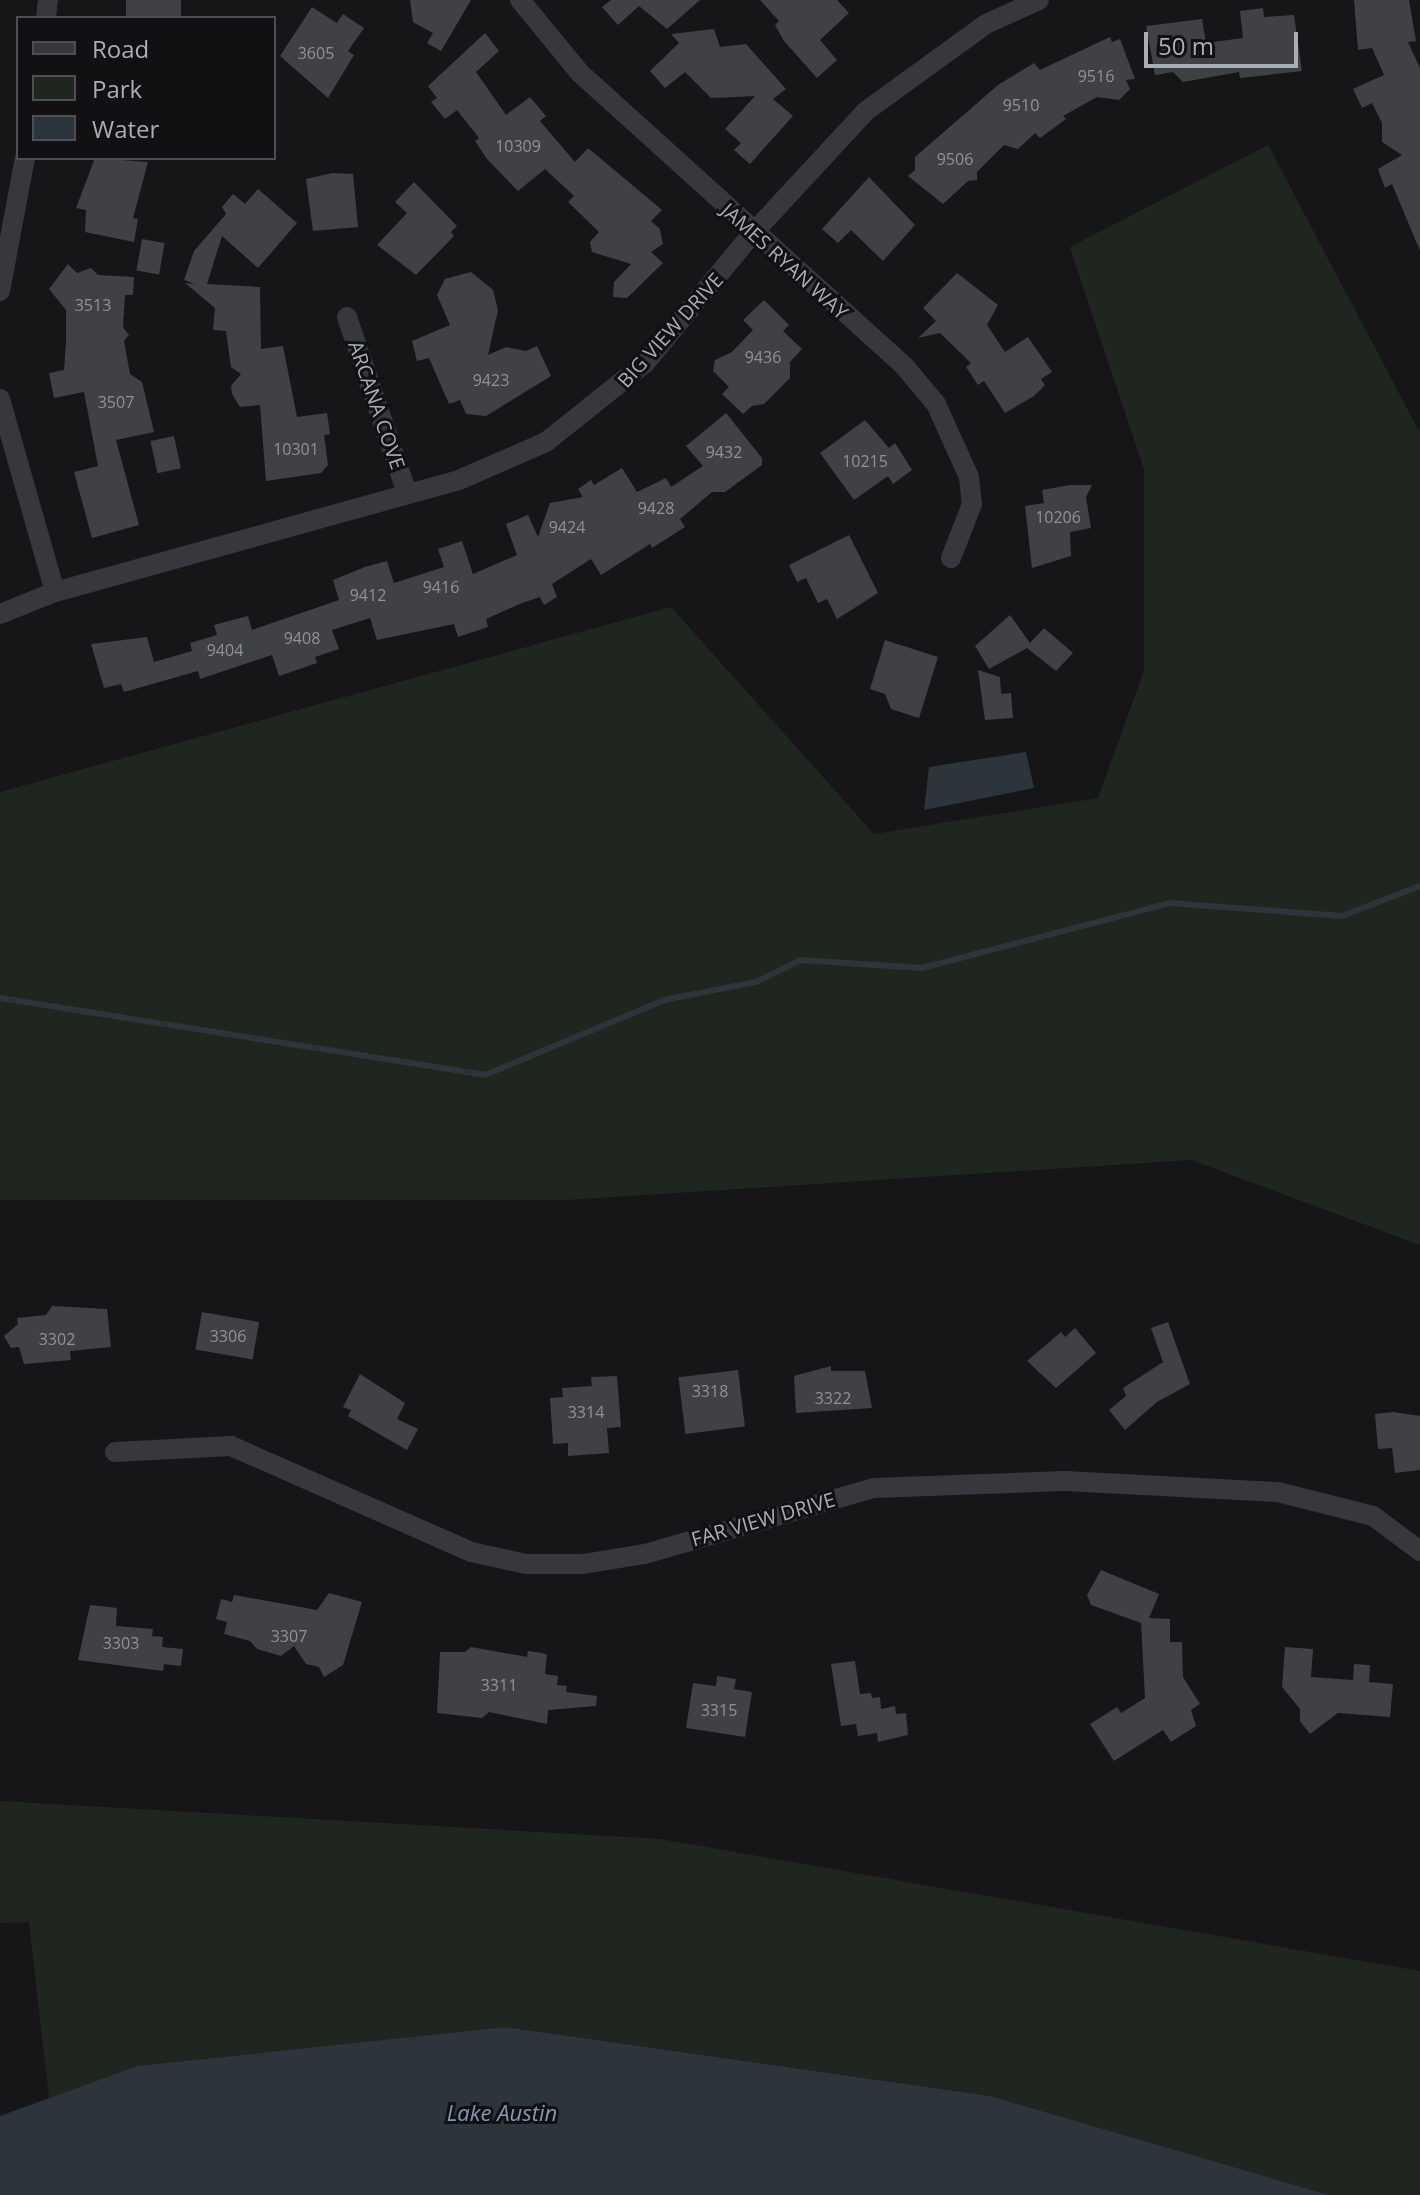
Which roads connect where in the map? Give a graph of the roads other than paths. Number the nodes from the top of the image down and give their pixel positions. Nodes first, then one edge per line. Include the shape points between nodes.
1 (520, 0) edge
2 (1039, 0) edge
3 (25, 160) edge
4 (753, 233) junction
5 (0, 291) edge
6 (347, 317) dead end
7 (0, 399) edge
8 (407, 493) junction
9 (951, 558) dead end
10 (55, 592) junction
11 (0, 614) edge
12 (115, 1452) dead end
13 (1420, 1551) edge

1 - 4 street, JAMES RYAN WAY via 580,73
2 - 4 street, BIG VIEW DRIVE via 986,24 902,81 866,111
3 - 5 street
4 - 8 street, BIG VIEW DRIVE via 645,363 583,417 503,464
4 - 9 street, JAMES RYAN WAY via 905,367 936,404 969,477 972,504
6 - 8 street, ARCANA COVE
7 - 10 street
8 - 10 street, BIG VIEW DRIVE
10 - 11 street, BIG VIEW DRIVE
12 - 13 street, FAR VIEW DRIVE via 231,1446 471,1552 526,1564 583,1564 645,1554 874,1488 1065,1481 1278,1492 1373,1516

